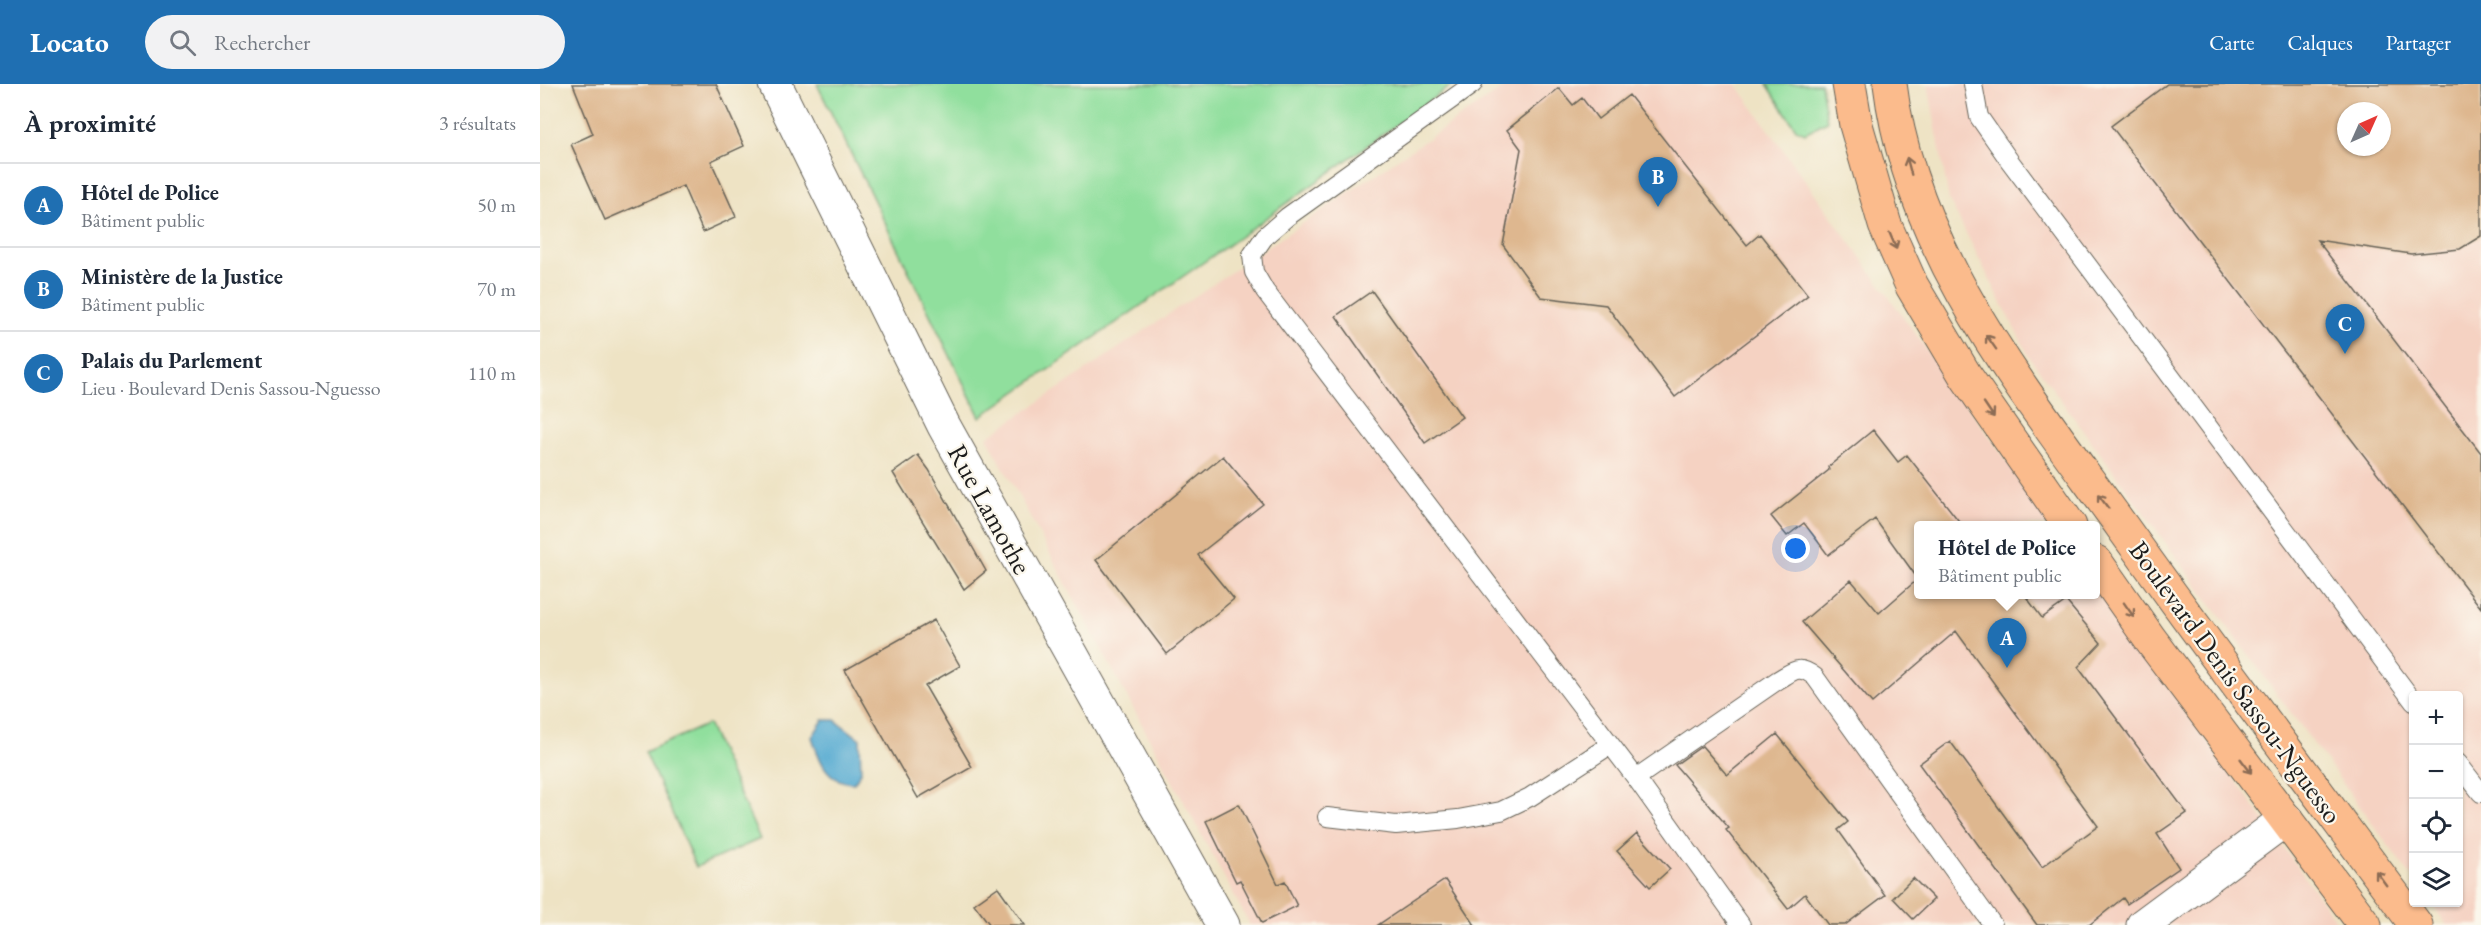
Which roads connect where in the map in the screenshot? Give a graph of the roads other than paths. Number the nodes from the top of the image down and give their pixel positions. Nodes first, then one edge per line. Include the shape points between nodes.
1 (775, 84) edge
2 (1473, 84) edge
3 (1850, 84) edge
4 (1890, 84) edge
5 (1973, 84) edge
6 (2067, 521) edge
7 (2100, 568) edge
8 (2409, 695) edge
9 (1610, 745) junction
10 (2463, 770) edge
11 (1636, 778) junction
12 (2481, 793) edge
13 (1327, 817) dead end
14 (2286, 819) junction
15 (1223, 925) edge
16 (1741, 925) edge
17 (1993, 925) edge
18 (2143, 925) edge
19 (2365, 925) edge
20 (2416, 925) edge

1 - 15 street, Rue Lamothe via 944,426
2 - 9 lane via 1272,230 1252,255 1254,272
3 -> 6 main road via 1856,125 1886,225 1912,286 1965,375
20 -> 4 main road, Boulevard Denis Sassou-Nguesso via 2185,615 1983,330 1942,255 1914,185
5 - 8 lane via 1979,117 2009,160
7 -> 14 main road, Boulevard Denis Sassou-Nguesso
9 - 11 lane
9 - 13 lane via 1530,797 1501,811 1396,825
10 - 12 lane
11 - 16 lane
11 - 17 lane via 1778,680 1796,669 1806,670 1815,677
14 - 18 street
14 - 19 main road, Boulevard Denis Sassou-Nguesso

